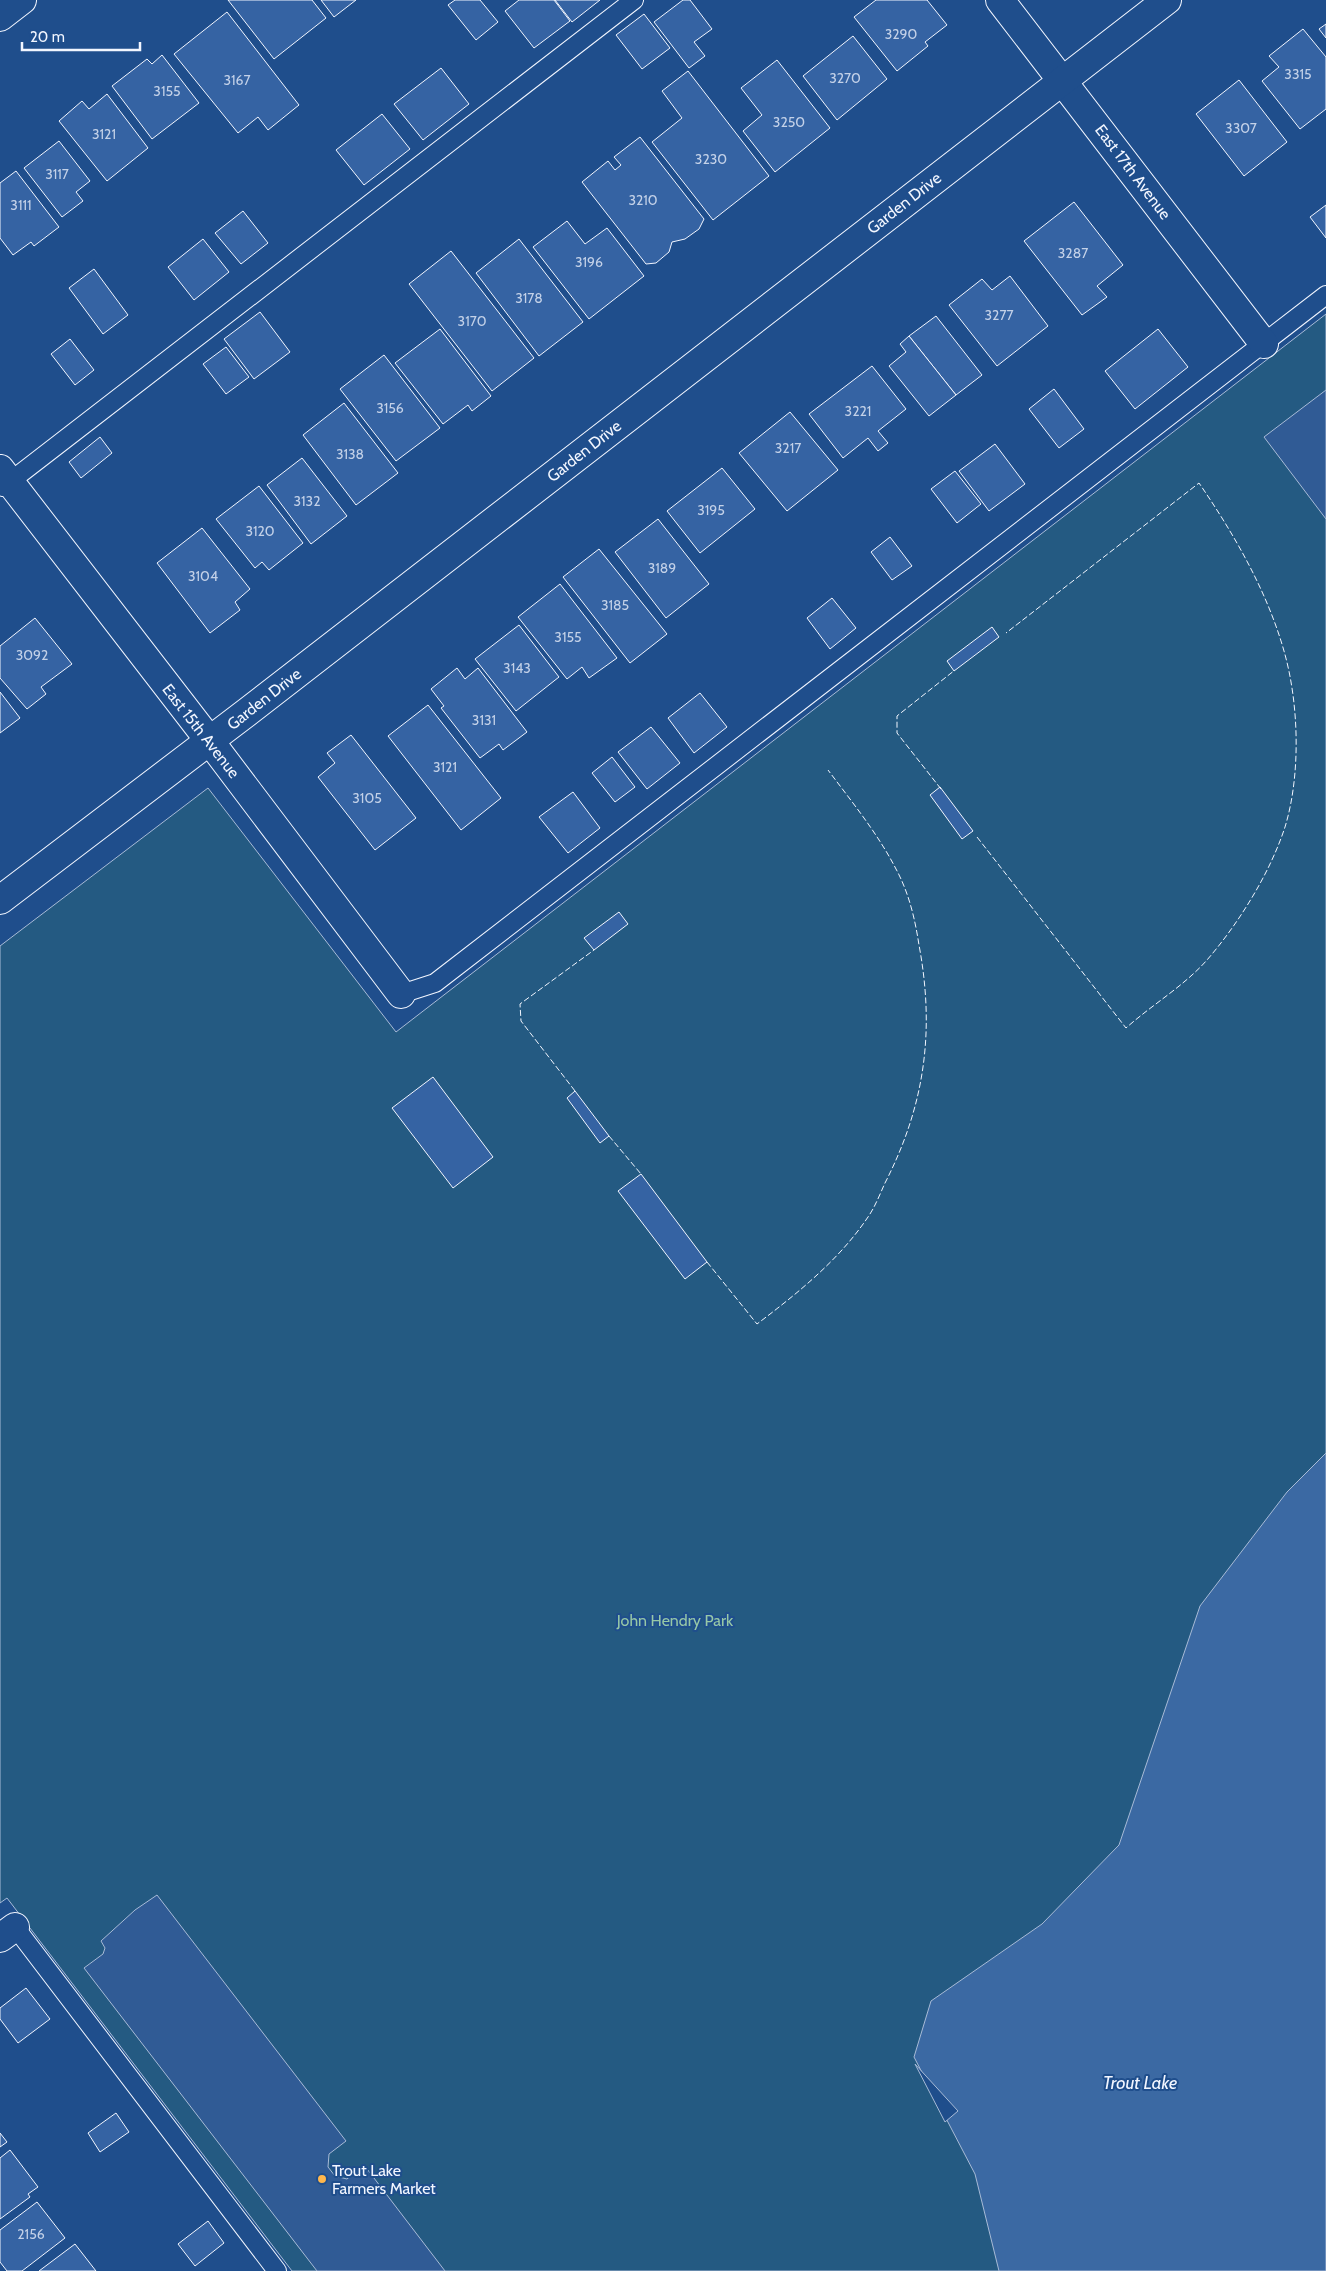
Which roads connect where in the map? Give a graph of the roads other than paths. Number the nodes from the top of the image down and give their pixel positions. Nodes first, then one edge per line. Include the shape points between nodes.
1 (22, 0) edge
2 (634, 0) edge
3 (1000, 0) edge
4 (1167, 0) edge
5 (0, 17) edge
6 (1063, 80) junction
7 (1326, 295) edge
8 (1264, 344) junction
9 (3, 480) edge
10 (209, 740) junction
11 (0, 900) edge
12 (401, 994) joint
13 (8, 1932) edge
14 (277, 2271) edge

1 - 5 street
2 - 9 lane
3 - 6 street, East 17th Avenue
4 - 6 street, Garden Drive
6 - 8 street, East 17th Avenue
6 - 10 street, Garden Drive
7 - 8 lane
8 - 12 lane via 435,983
9 - 10 street, East 15th Avenue
10 - 11 street, Garden Drive
10 - 12 street, East 15th Avenue
13 - 14 lane

